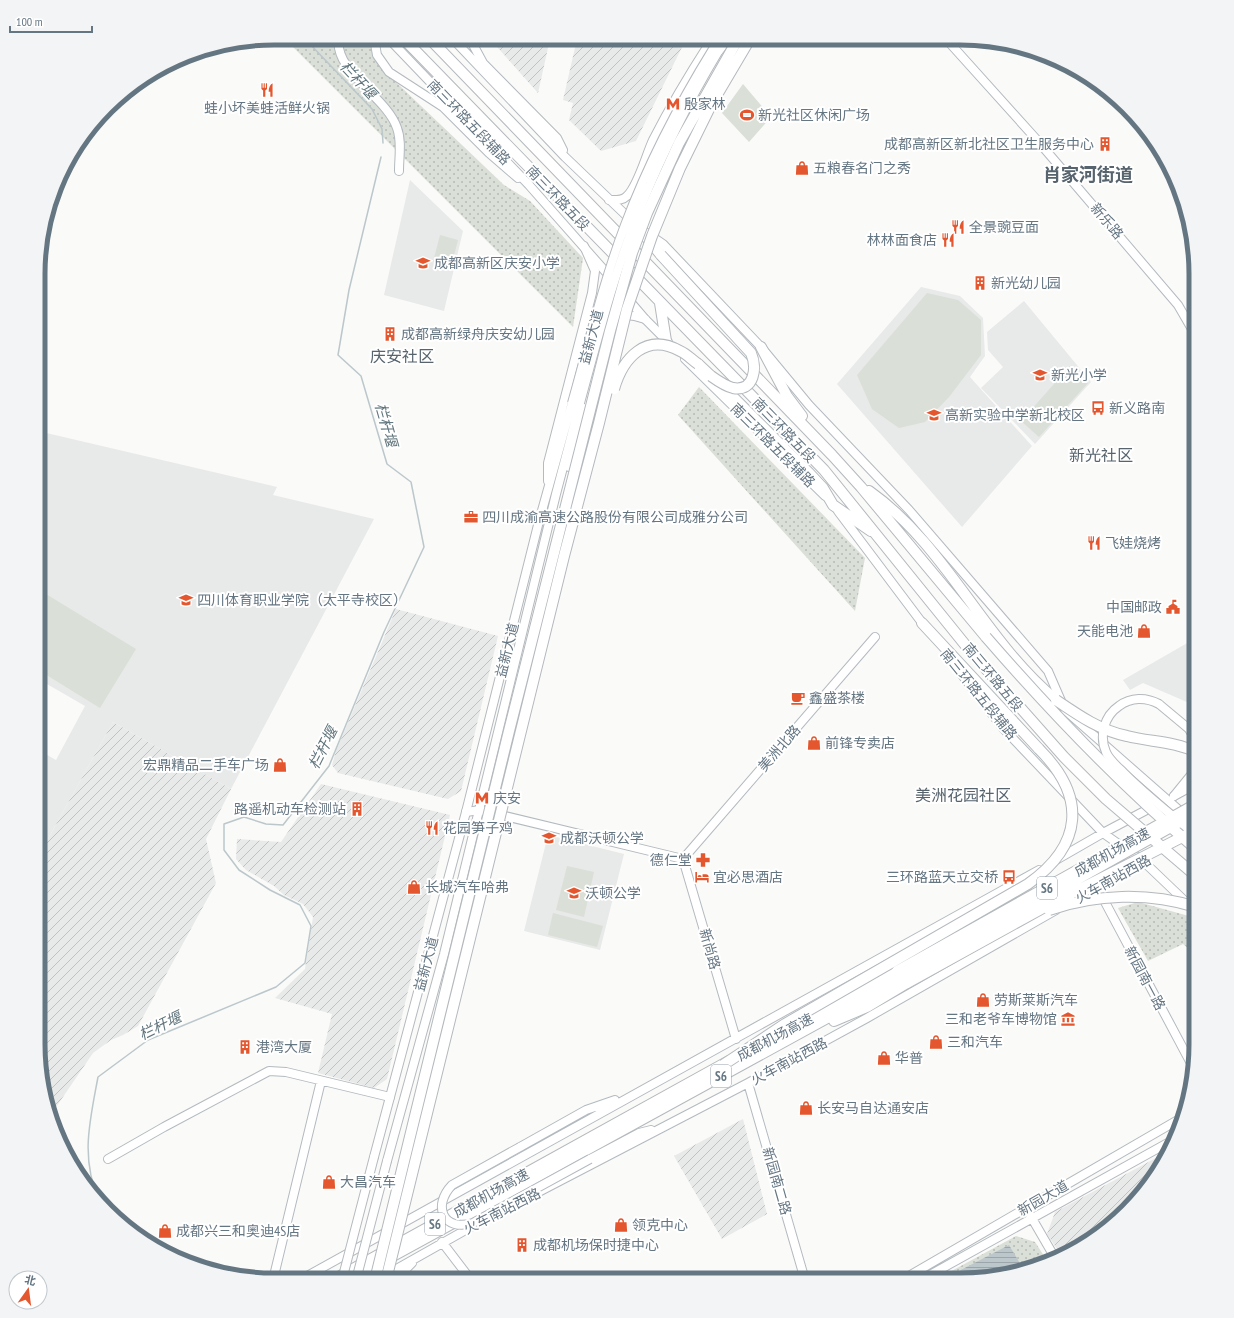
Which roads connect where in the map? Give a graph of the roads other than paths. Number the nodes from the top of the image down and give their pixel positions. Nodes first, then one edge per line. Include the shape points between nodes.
1 (339, 45) edge
2 (375, 45) edge
3 (395, 45) edge
4 (410, 45) edge
5 (436, 45) edge
6 (459, 45) edge
7 (474, 45) edge
8 (708, 45) edge
9 (718, 45) edge
10 (722, 45) edge
11 (735, 45) edge
12 (747, 45) edge
13 (952, 45) edge
14 (716, 51) junction
15 (565, 157) junction
16 (399, 170) dead end
17 (529, 185) junction
18 (609, 200) junction
19 (638, 227) junction
20 (584, 246) junction
21 (660, 304) junction
22 (645, 319) junction
23 (1189, 324) edge
24 (666, 340) junction
25 (761, 347) junction
26 (711, 376) junction
27 (576, 403) junction
28 (599, 423) junction
29 (832, 456) junction
30 (856, 481) junction
31 (548, 490) junction
32 (556, 494) junction
33 (833, 505) junction
34 (882, 539) junction
35 (922, 623) junction
36 (875, 637) dead end
37 (1189, 730) edge
38 (1189, 749) edge
39 (1189, 778) edge
40 (1189, 788) edge
41 (1174, 796) junction
42 (1166, 801) junction
43 (1189, 808) edge
44 (480, 810) junction
45 (466, 812) junction
46 (1189, 817) edge
47 (1189, 819) edge
48 (1189, 828) edge
49 (1103, 833) junction
50 (1189, 834) edge
51 (1189, 838) edge
52 (1189, 843) edge
53 (683, 859) junction
54 (1144, 862) junction
55 (1189, 870) edge
56 (1097, 887) junction
57 (1189, 904) edge
58 (1189, 905) edge
59 (1025, 918) junction
60 (736, 1039) junction
61 (782, 1042) junction
62 (1189, 1059) edge
63 (723, 1065) junction
64 (321, 1081) junction
65 (748, 1083) junction
66 (636, 1093) junction
67 (390, 1097) junction
68 (1176, 1121) edge
69 (666, 1126) junction
70 (1165, 1144) edge
71 (108, 1158) dead end
72 (538, 1171) junction
73 (1026, 1208) junction
74 (1032, 1219) junction
75 (442, 1242) junction
76 (421, 1254) junction
77 (1052, 1254) edge
78 (275, 1273) edge
79 (313, 1273) edge
80 (344, 1273) edge
81 (346, 1273) edge
82 (358, 1273) edge
83 (361, 1273) edge
84 (378, 1273) edge
85 (388, 1273) edge
86 (388, 1273) edge
87 (402, 1273) edge
88 (466, 1273) edge
89 (803, 1273) edge
90 (914, 1273) edge
91 (934, 1273) edge

1 - 16 main road via 344,64 387,109 394,121 400,138
2 - 17 main road via 377,55 389,72 443,107 511,174
3 - 17 main road, 南三环路五段辅路
4 - 21 highway, 南三环路五段
5 - 29 highway, 南三环路五段
6 - 15 main road
7 - 15 main road via 483,63 557,138
8 - 18 main road via 680,90 627,196 620,200
9 - 14 main road, 益新大道
10 - 14 main road, 益新大道
11 - 84 highway, bridge via 679,143 647,212 632,253 510,723
12 - 28 highway, bridge via 694,138 652,236 627,309
13 - 23 main road, 新乐路 via 1037,140 1178,305
14 - 27 main road, 益新大道, bridge via 693,83 658,149 625,225 608,274
15 - 18 main road
17 - 20 main road, 南三环路五段辅路
18 - 19 main road
19 - 25 main road via 663,244
19 - 26 highway, bridge via 751,353 755,369 752,379 746,386 734,388
20 - 22 main road, 南三环路五段辅路
20 - 31 main road via 595,271 548,463
21 - 24 highway
21 - 34 highway, 南三环路五段 via 824,470
22 - 24 main road, 南三环路五段辅路
22 - 32 main road via 630,314 611,321 606,331 564,486
24 - 33 main road, 南三环路五段辅路
25 - 29 highway via 787,396
25 - 42 main road via 809,405 909,510 1048,671 1065,710
26 - 28 highway, bridge via 675,348 657,345 640,350 627,360 619,372 608,408
26 - 33 highway, bridge via 809,473 823,488
27 - 31 main road, 益新大道
27 - 32 main road, 益新大道
28 - 86 highway, bridge
29 - 30 highway, 南三环路五段
30 - 38 highway, bridge via 898,513 918,533 1004,647 1056,700 1076,714 1113,733
30 - 52 highway, 南三环路五段, bridge via 1029,686 1127,788
31 - 45 main road, 益新大道
32 - 44 main road, 益新大道
33 - 34 highway
33 - 35 main road, 南三环路五段辅路
34 - 55 highway, 南三环路五段, bridge via 971,652 1064,757 1106,799
35 - 49 main road, 南三环路五段辅路 via 1002,727
35 - 63 highway, bridge via 1050,760 1064,782 1070,800 1072,816 1067,840 1058,858 1048,870 1028,884 785,1024
36 - 53 main road, 美洲北路
37 - 48 main road, bridge via 1159,704 1138,699 1118,706 1108,717 1103,742 1112,761 1142,790
39 - 41 main road
40 - 41 main road
41 - 42 main road
42 - 47 main road
42 - 49 main road
43 - 63 highway, 成都机场高速 / S6, bridge
44 - 45 main road
44 - 53 main road
44 - 82 main road, 益新大道, bridge
45 - 67 main road, 益新大道
46 - 61 highway, 成都机场高速 / S6, bridge
49 - 54 main road, 南三环路五段辅路
49 - 60 main road
50 - 59 highway, bridge
51 - 54 main road, 火车南站西路 / S6
53 - 60 main road, 新尚路
54 - 56 main road, 火车南站西路 / S6
54 - 57 main road, 南三环路五段辅路
56 - 62 main road, 新园南一路
56 - 65 main road, 火车南站西路 / S6
58 - 59 highway, bridge via 1151,897 1115,897 1058,907
59 - 61 highway, bridge via 867,1007
60 - 66 main road
61 - 72 highway, 成都机场高速 / S6
63 - 72 highway, 成都机场高速 / S6
64 - 67 main road
64 - 71 main road via 286,1072 269,1071
64 - 78 main road
65 - 69 main road, 火车南站西路 / S6
65 - 89 main road, 新园南二路
66 - 69 main road, bridge via 586,1110 452,1185 442,1200 442,1212 451,1223 460,1226 473,1223 639,1133
66 - 79 main road
67 - 80 main road, 益新大道, bridge
68 - 73 main road, 新园大道
69 - 75 main road, 火车南站西路 / S6
70 - 74 main road, 新园大道
72 - 81 highway, 成都机场高速 / S6
72 - 83 highway, 成都机场高速 / S6
73 - 74 main road
73 - 90 main road, 新园大道
74 - 77 main road
74 - 91 main road, 新园大道
75 - 76 main road, 火车南站西路 / S6
75 - 88 main road
76 - 85 main road, 火车南站西路 / S6
76 - 87 main road

